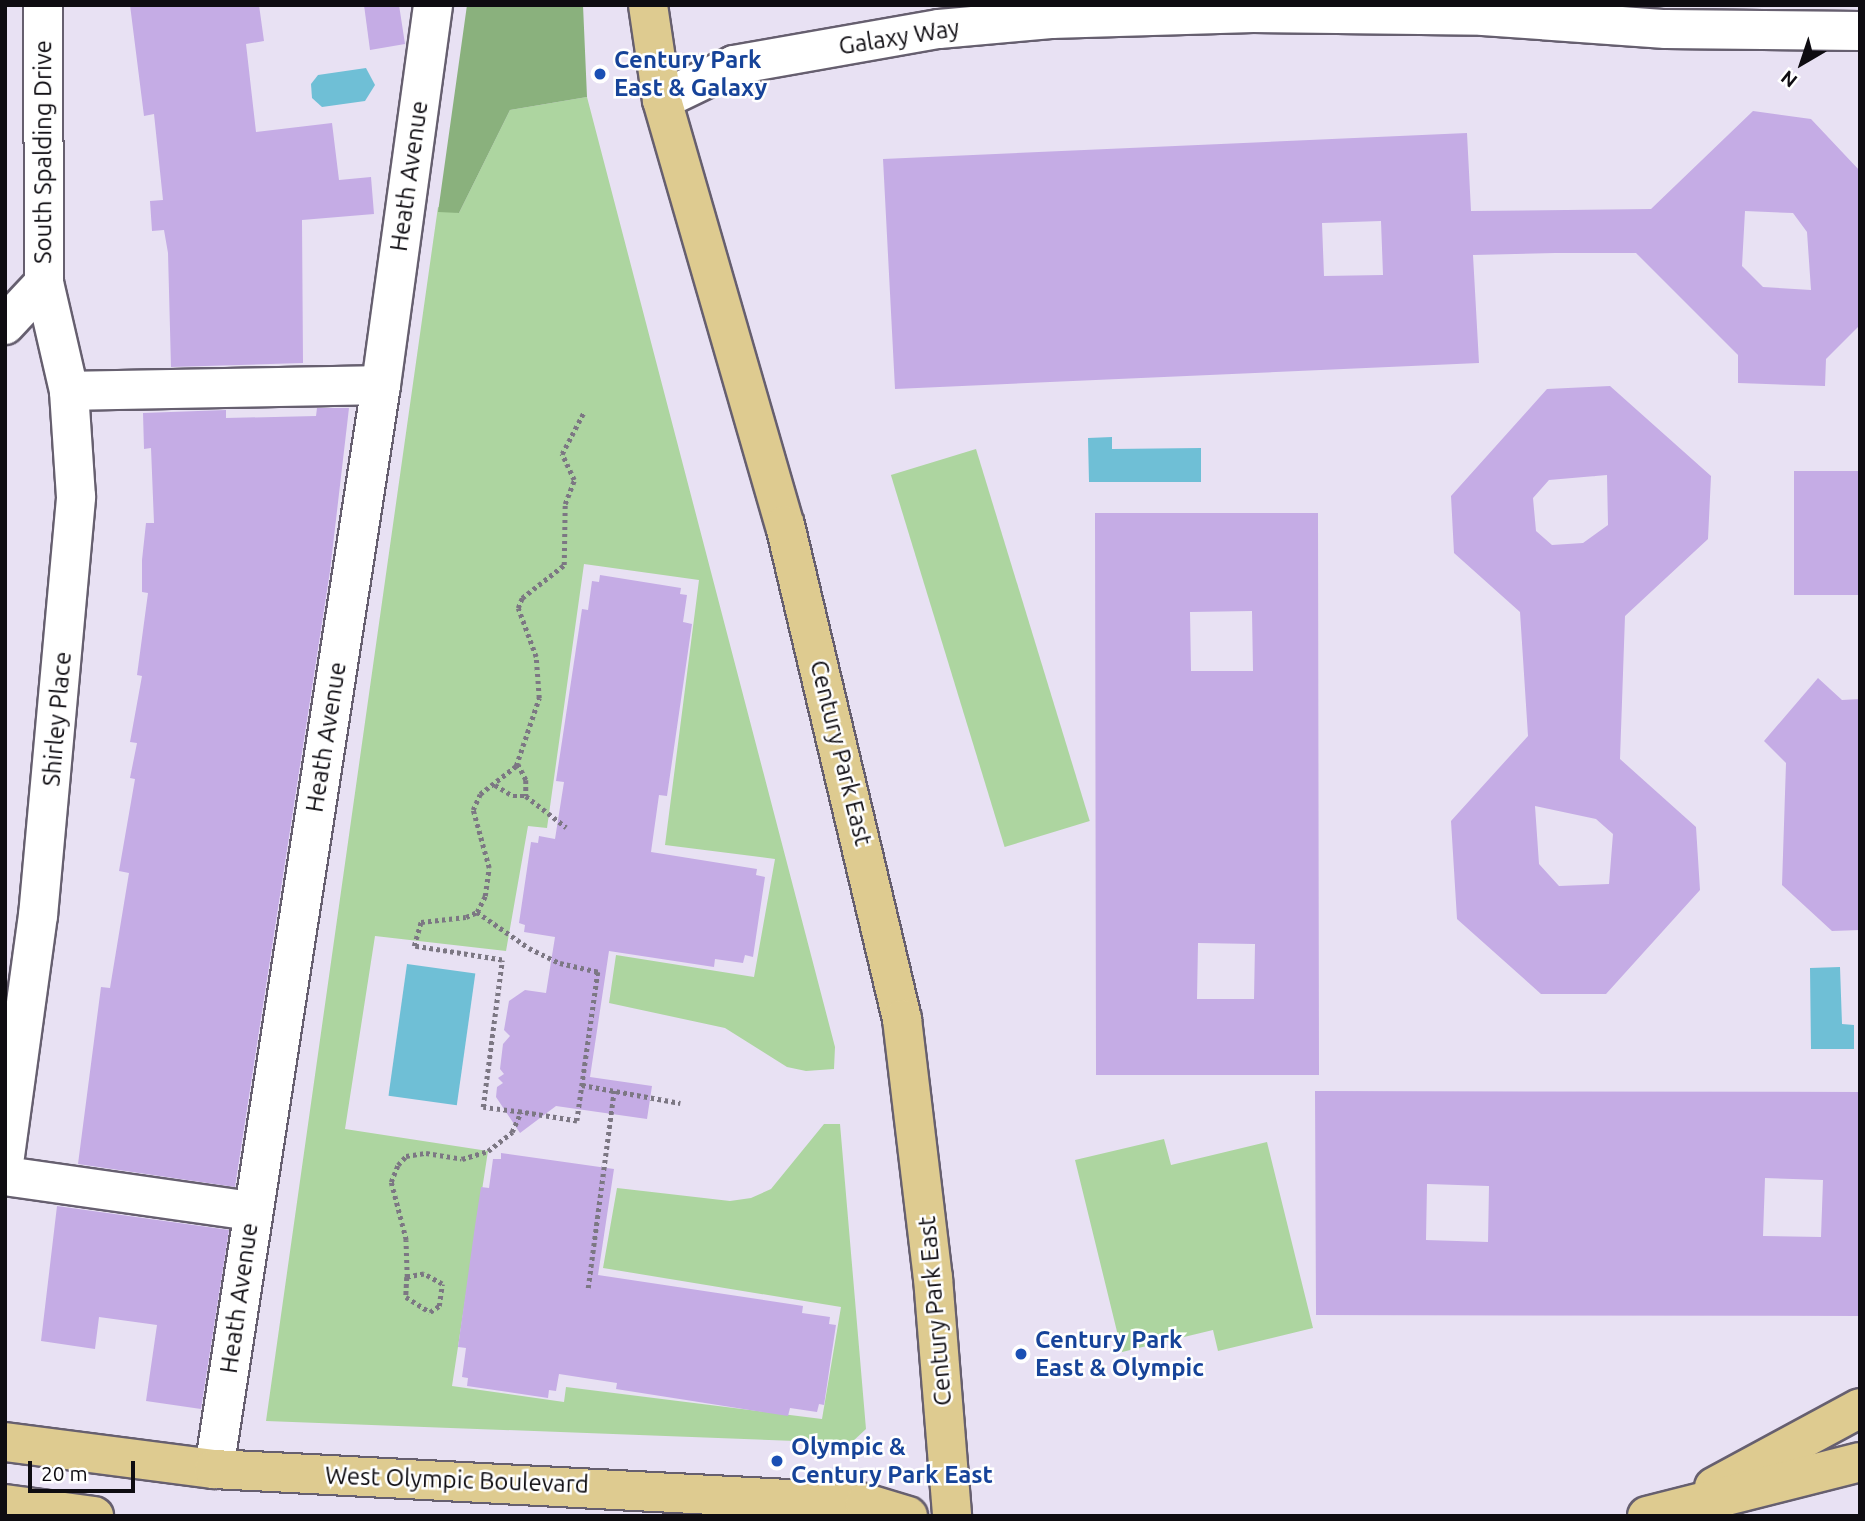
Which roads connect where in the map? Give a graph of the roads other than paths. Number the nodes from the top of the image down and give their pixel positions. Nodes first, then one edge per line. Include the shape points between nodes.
1 (43, 5) edge
2 (433, 5) edge
3 (648, 5) edge
4 (1860, 31) edge
5 (662, 100) junction
6 (44, 283) junction
7 (5, 325) edge
8 (381, 385) junction
9 (69, 391) junction
10 (22, 912) edge
11 (5, 1156) edge
12 (5, 1176) edge
13 (252, 1211) junction
14 (1860, 1408) edge
15 (5, 1442) edge
16 (1860, 1462) edge
17 (214, 1469) junction
18 (5, 1504) edge
19 (1658, 1514) edge
20 (94, 1516) edge
21 (908, 1516) edge
22 (952, 1516) edge
23 (1712, 1516) edge

1 - 6 street, South Spalding Drive
2 - 8 street, Heath Avenue
3 - 5 main road, Century Park East
4 - 5 street, Galaxy Way via 1666,29 1472,16 1253,13 1051,19 940,29 734,65
5 - 22 main road, Century Park East via 785,525 902,1019 928,1226
6 - 7 street, South Spalding Drive
6 - 9 street, Shirley Place
8 - 9 street
8 - 13 street, Heath Avenue
9 - 10 street, Shirley Place via 76,497
10 - 11 street, Shirley Place
12 - 13 street
13 - 17 street, Heath Avenue
14 - 19 main road
15 - 17 main road, West Olympic Boulevard
16 - 19 main road
17 - 21 main road, West Olympic Boulevard via 865,1503
18 - 20 main road
19 - 23 main road

